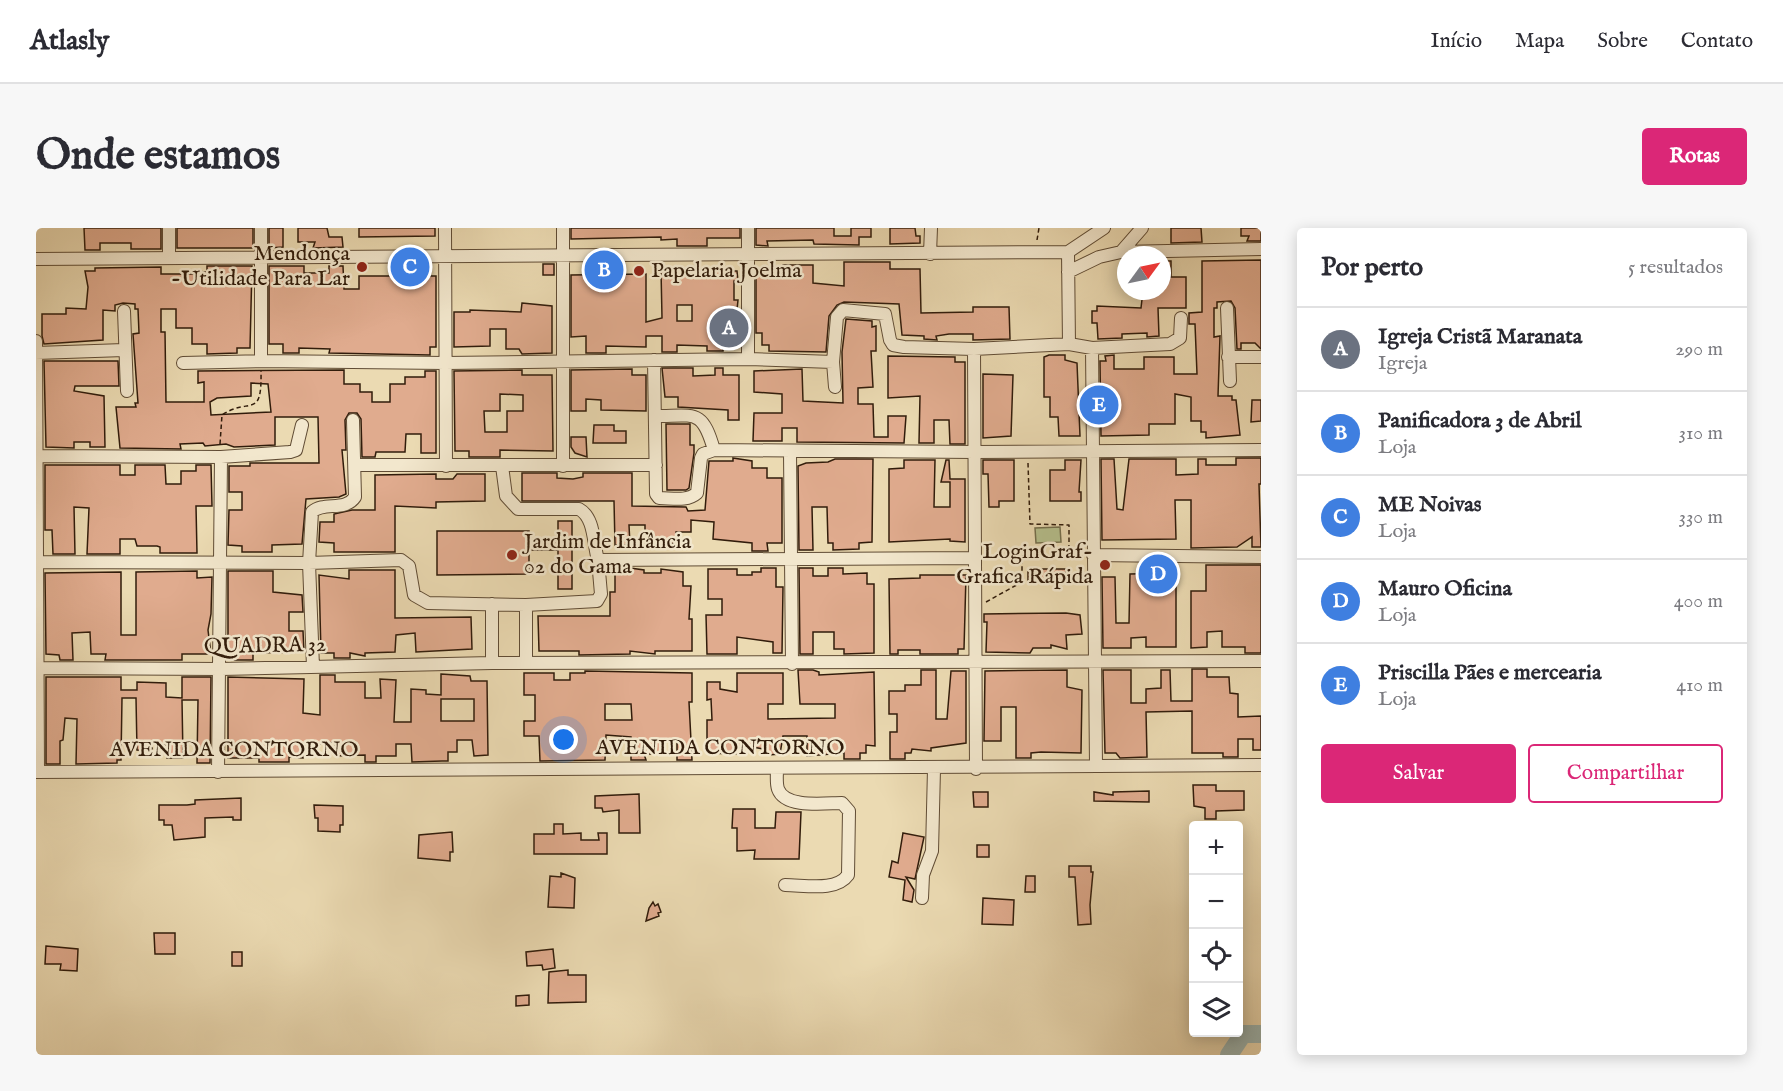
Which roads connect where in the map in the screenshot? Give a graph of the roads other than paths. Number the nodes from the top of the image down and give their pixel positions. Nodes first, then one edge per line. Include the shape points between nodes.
1 (169, 228) edge
2 (261, 228) edge
3 (445, 228) edge
4 (563, 228) edge
5 (748, 228) edge
6 (931, 228) edge
7 (1104, 228) edge
8 (1142, 228) edge
9 (1126, 246) edge
10 (1261, 249) edge
11 (1171, 251) edge
12 (1068, 252) junction
13 (1117, 253) edge
14 (930, 254) junction
15 (564, 255) junction
16 (445, 256) junction
17 (749, 256) junction
18 (262, 257) junction
19 (169, 258) junction
20 (36, 259) edge
21 (1068, 272) junction
22 (1227, 308) dead end
23 (124, 311) dead end
24 (1182, 318) dead end
25 (36, 341) edge
26 (1069, 344) junction
27 (1092, 348) junction
28 (974, 349) junction
29 (124, 350) junction
30 (36, 353) edge
31 (1228, 357) junction
32 (1261, 357) edge
33 (748, 359) junction
34 (654, 360) junction
35 (261, 361) junction
36 (564, 361) junction
37 (833, 362) junction
38 (183, 363) dead end
39 (445, 363) junction
40 (1230, 381) dead end
41 (836, 387) dead end
42 (127, 391) dead end
43 (655, 416) junction
44 (353, 420) dead end
45 (302, 425) dead end
46 (714, 450) junction
47 (1261, 450) edge
48 (1094, 451) junction
49 (790, 452) junction
50 (975, 452) junction
51 (38, 456) junction
52 (221, 457) junction
53 (354, 465) junction
54 (656, 465) junction
55 (446, 466) junction
56 (502, 466) junction
57 (563, 466) junction
58 (975, 553) junction
59 (1093, 555) junction
60 (1261, 557) edge
61 (792, 558) junction
62 (598, 560) junction
63 (37, 562) edge
64 (221, 562) junction
65 (309, 563) junction
66 (492, 604) junction
67 (526, 605) junction
68 (1261, 661) edge
69 (1095, 662) junction
70 (492, 663) junction
71 (526, 663) junction
72 (976, 663) junction
73 (792, 664) junction
74 (313, 667) junction
75 (39, 668) junction
76 (221, 669) junction
77 (1261, 765) edge
78 (1096, 766) junction
79 (777, 769) junction
80 (934, 769) junction
81 (976, 769) junction
82 (37, 772) edge
83 (218, 772) junction
84 (785, 885) dead end
85 (922, 898) dead end

1 - 19 street
2 - 18 street
3 - 16 street
4 - 15 street
5 - 17 street
6 - 14 street
7 - 12 street
8 - 9 street
10 - 11 street
12 - 14 street
12 - 21 street
13 - 21 street
14 - 17 street
15 - 16 street
15 - 17 street
15 - 36 street
16 - 18 street
16 - 39 street
17 - 33 street
18 - 19 street
18 - 35 street
19 - 20 street
21 - 26 street
22 - 31 street
23 - 29 street
24 - 27 street via 1179,338 1170,344
25 - 30 street
26 - 27 street
26 - 28 street
27 - 48 street
28 - 37 street via 893,345 885,314 843,310 837,316
28 - 50 street
29 - 30 street
29 - 42 street
30 - 51 street
31 - 32 street
31 - 40 street
33 - 34 street
33 - 37 street
34 - 36 street
34 - 43 street
35 - 38 street
35 - 39 street
36 - 39 street
36 - 57 street
37 - 41 street
39 - 55 street
43 - 46 street via 696,417 707,426
43 - 54 street
44 - 53 street
45 - 52 street via 296,450
46 - 49 street
46 - 54 street via 703,454 697,493 686,499 657,496
47 - 48 street
48 - 50 street
48 - 59 street
49 - 50 street
49 - 61 street
50 - 58 street
51 - 52 street
51 - 63 street
52 - 64 street
53 - 55 street
53 - 65 street via 352,501 312,512
54 - 57 street
55 - 56 street
56 - 57 street
56 - 62 street via 506,496 518,509 585,512 590,518
58 - 61 street
58 - 72 street
59 - 60 street
59 - 69 street
61 - 62 street
61 - 73 street
62 - 67 street via 602,594 597,601
63 - 64 street
63 - 75 street
64 - 65 street
64 - 76 street
65 - 66 street via 400,560 409,566 414,595 421,600
65 - 74 street
66 - 67 street
66 - 70 street
67 - 71 street
68 - 69 street, QUADRA 32
69 - 72 street, QUADRA 32
69 - 78 street
70 - 71 street, QUADRA 32
70 - 74 street, QUADRA 32
71 - 73 street, QUADRA 32
72 - 73 street, QUADRA 32
72 - 81 street
74 - 76 street, QUADRA 32
75 - 76 street, QUADRA 32
75 - 82 street
76 - 83 street
77 - 78 street, AVENIDA CONTORNO
78 - 81 street, AVENIDA CONTORNO
79 - 80 street, AVENIDA CONTORNO
79 - 83 street, AVENIDA CONTORNO
79 - 84 street via 778,789 783,797 792,801 842,803 849,811 848,875 843,881 835,885
80 - 81 street, AVENIDA CONTORNO
80 - 85 street via 932,851 923,875
82 - 83 street, AVENIDA CONTORNO

